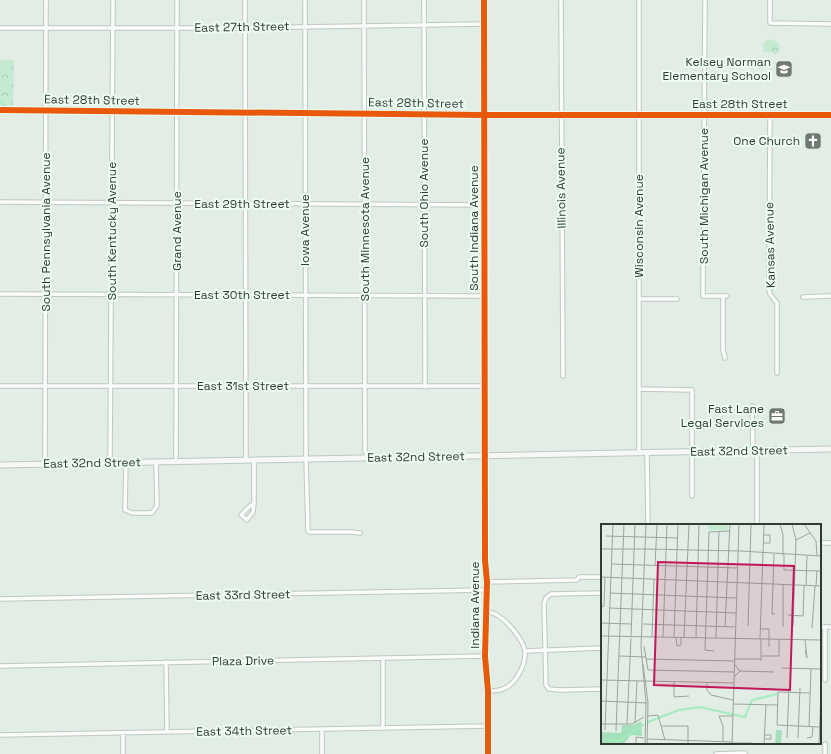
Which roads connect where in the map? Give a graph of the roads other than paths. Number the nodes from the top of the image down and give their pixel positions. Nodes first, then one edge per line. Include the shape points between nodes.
1 (46, 0) edge
2 (113, 0) edge
3 (177, 0) edge
4 (245, 0) edge
5 (305, 0) edge
6 (364, 0) edge
7 (424, 0) edge
8 (484, 0) edge
9 (561, 0) edge
10 (639, 0) edge
11 (705, 0) edge
12 (770, 0) edge
13 (424, 24) junction
14 (484, 24) junction
15 (831, 24) edge
16 (364, 25) junction
17 (305, 27) junction
18 (0, 28) edge
19 (46, 28) junction
20 (112, 28) junction
21 (177, 28) junction
22 (246, 28) junction
23 (0, 110) edge
24 (46, 110) junction
25 (112, 111) junction
26 (178, 112) junction
27 (246, 112) junction
28 (305, 113) junction
29 (364, 113) junction
30 (424, 114) junction
31 (484, 115) junction
32 (560, 115) junction
33 (639, 115) junction
34 (705, 115) junction
35 (770, 115) junction
36 (831, 115) edge
37 (0, 202) edge
38 (46, 202) junction
39 (112, 203) junction
40 (177, 203) junction
41 (246, 204) junction
42 (305, 204) junction
43 (365, 204) junction
44 (425, 205) junction
45 (485, 205) junction
46 (0, 294) edge
47 (46, 294) junction
48 (111, 295) junction
49 (177, 295) junction
50 (246, 295) junction
51 (306, 295) junction
52 (365, 296) junction
53 (425, 296) junction
54 (485, 296) junction
55 (831, 296) edge
56 (803, 297) dead end
57 (639, 299) junction
58 (677, 299) dead end
59 (725, 358) dead end
60 (777, 373) dead end
61 (563, 376) dead end
62 (0, 386) edge
63 (45, 386) junction
64 (111, 386) junction
65 (177, 386) junction
66 (246, 386) junction
67 (425, 386) junction
68 (485, 386) junction
69 (306, 387) junction
70 (365, 387) junction
71 (639, 389) junction
72 (752, 406) dead end
73 (831, 449) edge
74 (755, 450) junction
75 (647, 452) junction
76 (692, 452) junction
77 (639, 453) junction
78 (486, 456) junction
79 (368, 458) junction
80 (246, 460) junction
81 (254, 460) junction
82 (306, 460) junction
83 (110, 462) junction
84 (126, 462) junction
85 (156, 462) junction
86 (176, 462) junction
87 (45, 464) junction
88 (0, 465) edge
89 (692, 496) dead end
90 (254, 504) junction
91 (648, 524) edge
92 (757, 524) edge
93 (360, 533) dead end
94 (601, 577) edge
95 (487, 582) junction
96 (486, 590) junction
97 (601, 593) edge
98 (0, 599) edge
99 (485, 611) junction
100 (821, 627) edge
101 (825, 627) junction
102 (831, 627) edge
103 (601, 648) edge
104 (545, 650) junction
105 (525, 651) junction
106 (486, 656) junction
107 (382, 658) junction
108 (166, 662) junction
109 (0, 666) edge
110 (826, 680) dead end
111 (601, 688) edge
112 (488, 691) junction
113 (488, 726) junction
114 (383, 728) junction
115 (322, 730) junction
116 (122, 732) junction
117 (167, 732) junction
118 (0, 735) edge
119 (825, 744) dead end
120 (745, 753) edge
121 (123, 754) edge
122 (322, 754) edge
123 (488, 754) edge
124 (716, 754) edge
125 (825, 754) edge

1 - 19 street, South Pennsylvania Avenue
2 - 20 street, South Kentucky Avenue
3 - 21 street, Grand Avenue
4 - 22 street
5 - 17 street, Iowa Avenue
6 - 16 street, South Minnesota Avenue
7 - 13 street, South Ohio Avenue
8 - 14 street, South Indiana Avenue
9 - 32 street, Illinois Avenue
10 - 33 street, Wisconsin Avenue
11 - 34 street, South Michigan Avenue
12 - 15 street via 770,23
13 - 14 street, East 27th Street
13 - 16 street, East 27th Street
13 - 30 street, South Ohio Avenue
14 - 31 street, South Indiana Avenue
16 - 17 street, East 27th Street
16 - 29 street, South Minnesota Avenue
17 - 22 street, East 27th Street
17 - 28 street, Iowa Avenue
18 - 19 street, East 27th Street
19 - 20 street, East 27th Street
19 - 24 street, South Pennsylvania Avenue
20 - 21 street, East 27th Street
20 - 25 street, South Kentucky Avenue
21 - 22 street, East 27th Street
21 - 26 street, Grand Avenue
22 - 27 street
23 - 24 street, East 28th Street
24 - 25 street, East 28th Street
24 - 38 street, South Pennsylvania Avenue
25 - 26 street, East 28th Street
25 - 39 street, South Kentucky Avenue
26 - 27 street, East 28th Street
26 - 40 street, Grand Avenue
27 - 28 street, East 28th Street
27 - 41 street
28 - 29 street, East 28th Street
28 - 42 street, Iowa Avenue
29 - 30 street, East 28th Street
29 - 43 street, South Minnesota Avenue
30 - 31 street, East 28th Street
30 - 44 street, South Ohio Avenue
31 - 32 street, East 28th Street
31 - 45 street, South Indiana Avenue
32 - 33 street, East 28th Street
32 - 61 street, Illinois Avenue
33 - 34 street, East 28th Street
33 - 57 street, Wisconsin Avenue
34 - 35 street, East 28th Street
34 - 59 street, South Michigan Avenue via 704,296 725,296
35 - 36 street, East 28th Street
35 - 60 street, Kansas Avenue via 769,290 776,303
37 - 38 street, East 29th Street
38 - 39 street, East 29th Street
38 - 47 street, South Pennsylvania Avenue
39 - 40 street, East 29th Street
39 - 48 street, South Kentucky Avenue
40 - 41 street, East 29th Street
40 - 49 street, Grand Avenue
41 - 42 street, East 29th Street
41 - 50 street
42 - 43 street, East 29th Street
42 - 51 street, Iowa Avenue
43 - 44 street, East 29th Street
43 - 52 street, South Minnesota Avenue
44 - 45 street, East 29th Street
44 - 53 street, South Ohio Avenue
45 - 54 street, South Indiana Avenue
46 - 47 street, East 30th Street
47 - 48 street, East 30th Street
47 - 63 street, South Pennsylvania Avenue
48 - 49 street, East 30th Street
48 - 64 street, South Kentucky Avenue
49 - 50 street, East 30th Street
49 - 65 street, Grand Avenue
50 - 51 street, East 30th Street
50 - 66 street
51 - 52 street, East 30th Street
51 - 69 street, Iowa Avenue
52 - 53 street, East 30th Street
52 - 70 street, South Minnesota Avenue
53 - 54 street, East 30th Street
53 - 67 street, South Ohio Avenue
54 - 68 street, South Indiana Avenue
55 - 56 street
57 - 58 street
57 - 71 street, Wisconsin Avenue
62 - 63 street, East 31st Street
63 - 64 street, East 31st Street
63 - 87 street, South Pennsylvania Avenue
64 - 65 street, East 31st Street
64 - 83 street, South Kentucky Avenue
65 - 66 street, East 31st Street
65 - 86 street, Grand Avenue
66 - 69 street, East 31st Street
66 - 80 street
67 - 68 street, East 31st Street
67 - 70 street, East 31st Street
68 - 78 street, South Indiana Avenue
69 - 70 street, East 31st Street
69 - 82 street, Iowa Avenue
70 - 79 street, South Minnesota Avenue
71 - 76 street via 692,390
71 - 77 street, Wisconsin Avenue
72 - 74 street
73 - 74 main road, East 32nd Street
74 - 76 main road, East 32nd Street
74 - 92 street
75 - 76 main road, East 32nd Street
75 - 77 main road, East 32nd Street
75 - 91 street
76 - 89 street
77 - 78 main road, East 32nd Street
78 - 79 main road, East 32nd Street
78 - 95 street, Indiana Avenue
79 - 82 main road, East 32nd Street
80 - 81 main road, East 32nd Street
80 - 86 main road, East 32nd Street
81 - 82 main road, East 32nd Street
81 - 90 street
82 - 93 street, Iowa Avenue via 308,531
83 - 84 main road, East 32nd Street
83 - 87 main road, East 32nd Street
84 - 85 main road, East 32nd Street
84 - 85 street via 126,510 132,513 152,513 157,506
85 - 86 main road, East 32nd Street
87 - 88 main road, East 32nd Street
90 - 90 street via 253,512 247,520 241,515
94 - 95 street
95 - 96 street, Indiana Avenue
96 - 98 street, East 33rd Street
96 - 99 street, Indiana Avenue
97 - 104 street via 550,594 546,598
99 - 105 street via 496,614 512,628
99 - 106 street, Indiana Avenue
100 - 101 street
101 - 102 street
101 - 110 street
103 - 104 street
104 - 105 street
104 - 111 street via 548,689
105 - 112 street via 519,673 511,684 503,690
106 - 107 street, Plaza Drive
106 - 112 street, Indiana Avenue
107 - 108 street, Plaza Drive
107 - 114 street
108 - 109 street, Plaza Drive
108 - 117 street
112 - 113 street, Indiana Avenue
113 - 114 street, East 34th Street
113 - 123 street, Indiana Avenue
114 - 115 street, East 34th Street
115 - 117 street, East 34th Street
115 - 122 street
116 - 117 street, East 34th Street
116 - 118 street, East 34th Street
116 - 121 street
119 - 125 street
120 - 124 street

